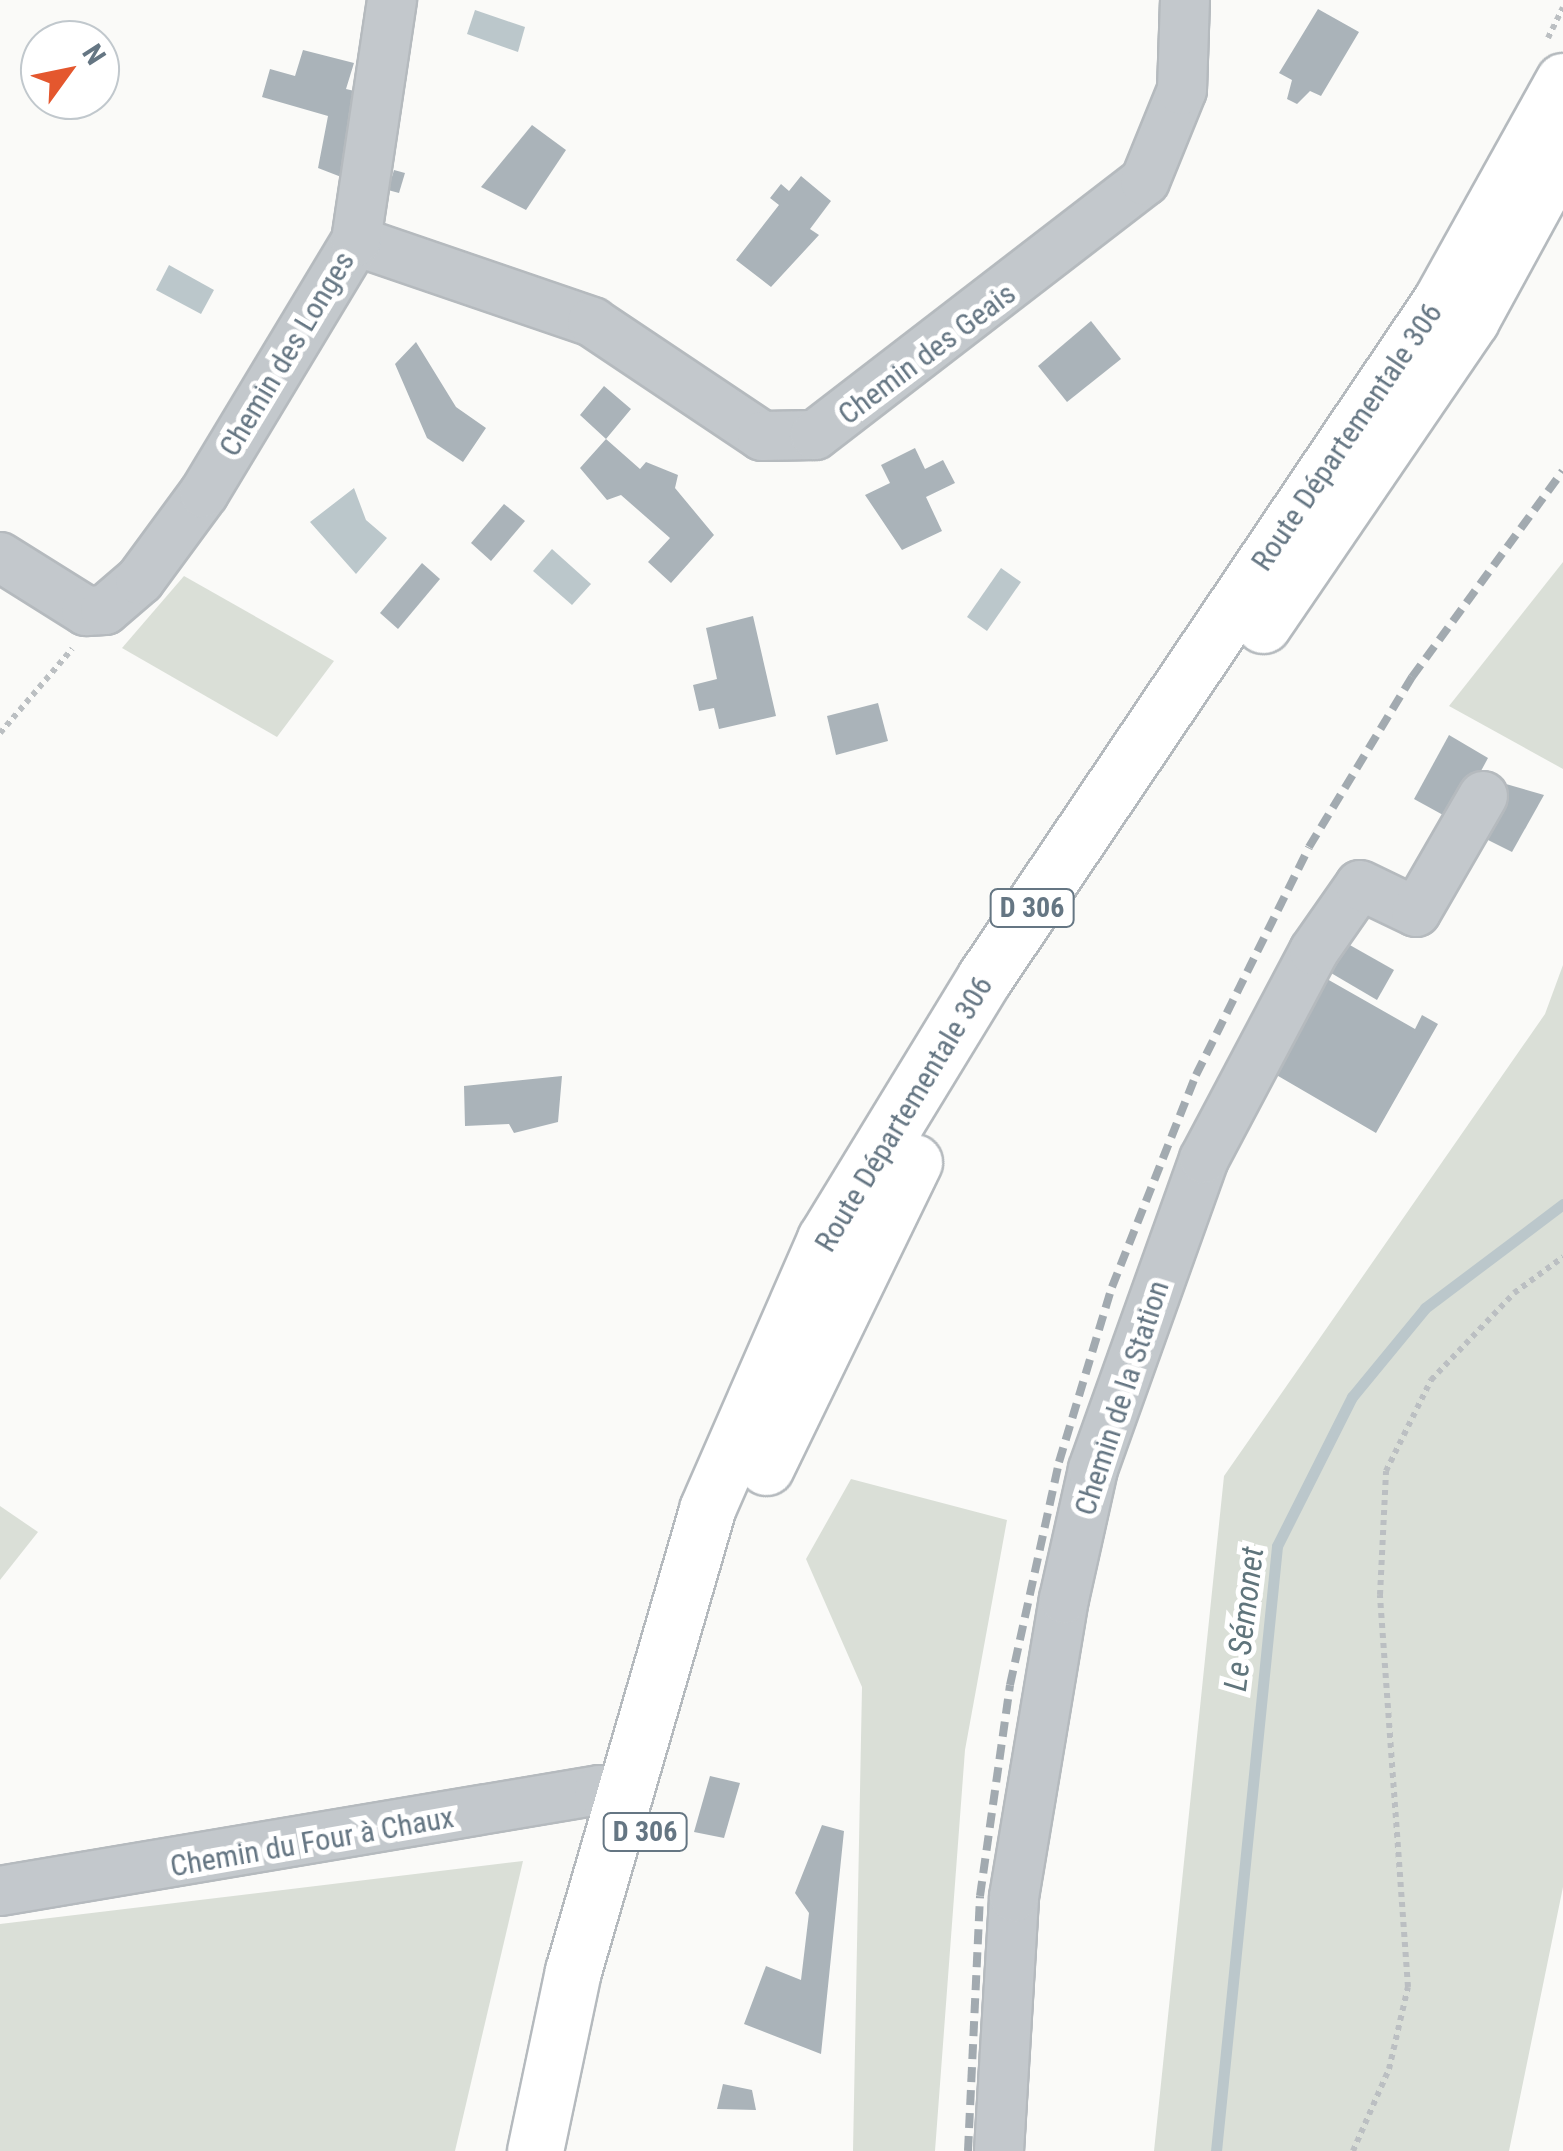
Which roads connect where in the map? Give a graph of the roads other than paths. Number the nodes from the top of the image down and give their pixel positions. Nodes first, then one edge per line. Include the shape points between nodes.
1 (392, 0) edge
2 (1185, 0) edge
3 (1563, 81) edge
4 (1563, 151) edge
5 (356, 241) junction
6 (0, 558) edge
7 (1483, 796) dead end
8 (623, 1795) junction
9 (0, 1891) edge
10 (535, 2151) edge
11 (570, 2151) edge
12 (998, 2151) edge

1 - 5 street, Chemin des Longes
2 - 5 street, Chemin des Geais via 1182,90 1146,181 815,435 762,436 592,322
3 - 8 main road, Route Départementale 306 / D 306 via 1440,302 986,977 825,1239 707,1509
4 - 11 main road, Route Départementale 306 / D 306 via 1471,320 1360,492 1013,990 865,1250 743,1519 686,1686
5 - 6 street, Chemin des Longes via 204,493 140,580 105,610 86,611
7 - 12 street, Chemin de la Station via 1416,912 1360,884 1314,951 1190,1196 1093,1469 1064,1599 1014,1897
8 - 9 street, Chemin du Four à Chaux via 599,1790
8 - 10 main road, Route Départementale 306 / D 306

